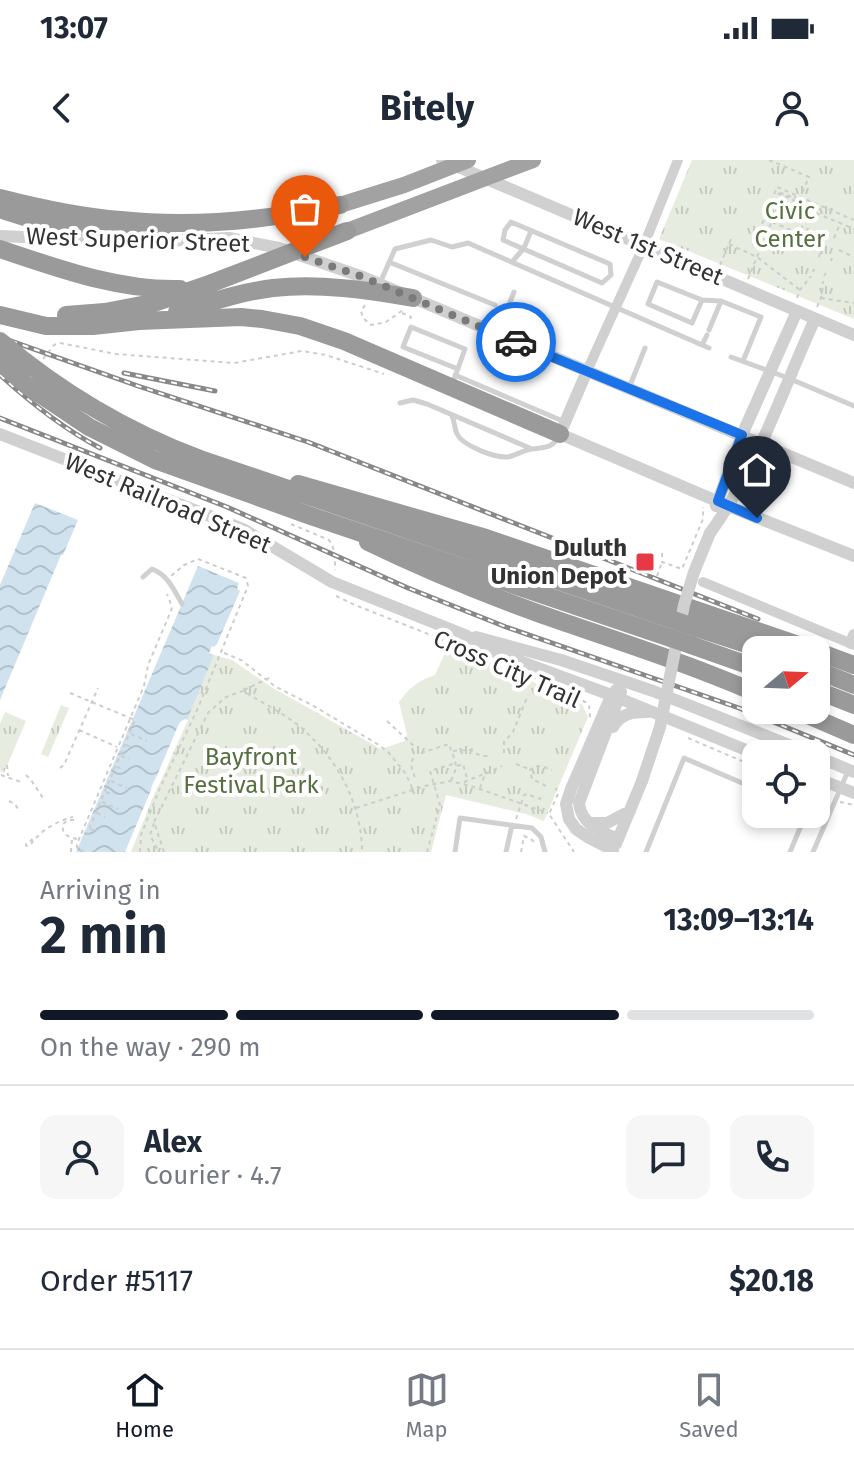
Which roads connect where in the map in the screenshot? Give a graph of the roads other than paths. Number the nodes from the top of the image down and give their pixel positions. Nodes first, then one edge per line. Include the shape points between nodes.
1 (678, 160) edge
2 (530, 161) edge
3 (455, 162) edge
4 (486, 178) junction
5 (340, 205) joint
6 (2, 207) edge
7 (347, 231) joint
8 (531, 231) junction
9 (0, 236) edge
10 (166, 240) junction
11 (644, 245) junction
12 (524, 248) junction
13 (0, 249) edge
14 (389, 262) junction
15 (512, 262) junction
16 (611, 275) junction
17 (628, 282) junction
18 (208, 284) junction
19 (379, 284) junction
20 (514, 292) dead end
21 (702, 300) junction
22 (721, 301) junction
23 (495, 305) dead end
24 (796, 305) junction
25 (616, 308) junction
26 (0, 309) edge
27 (407, 309) junction
28 (816, 313) junction
29 (0, 315) edge
30 (139, 321) junction
31 (497, 334) junction
32 (854, 335) edge
33 (0, 341) edge
34 (645, 348) dead end
35 (731, 357) dead end
36 (743, 361) junction
37 (0, 362) edge
38 (587, 371) junction
39 (771, 371) junction
40 (455, 377) junction
41 (788, 378) junction
42 (629, 388) junction
43 (400, 403) dead end
44 (854, 406) edge
45 (451, 415) junction
46 (562, 428) junction
47 (0, 434) edge
48 (742, 435) junction
49 (761, 443) junction
50 (532, 449) junction
51 (247, 474) junction
52 (854, 483) edge
53 (723, 504) junction
54 (326, 521) junction
55 (854, 556) edge
56 (143, 577) dead end
57 (703, 582) dead end
58 (182, 604) dead end
59 (684, 605) junction
60 (465, 635) junction
61 (765, 636) edge
62 (694, 637) junction
63 (853, 641) edge
64 (742, 646) edge
65 (672, 659) junction
66 (830, 659) edge
67 (742, 661) edge
68 (854, 665) edge
69 (830, 666) edge
70 (624, 681) junction
71 (574, 682) junction
72 (854, 685) edge
73 (742, 686) edge
74 (830, 696) edge
75 (616, 697) junction
76 (854, 705) edge
77 (654, 712) junction
78 (830, 717) edge
79 (595, 720) junction
80 (830, 723) edge
81 (854, 723) edge
82 (854, 735) edge
83 (777, 740) edge
84 (601, 747) junction
85 (742, 748) edge
86 (830, 762) edge
87 (851, 771) edge
88 (742, 783) edge
89 (830, 784) edge
90 (841, 788) junction
91 (854, 793) edge
92 (631, 810) junction
93 (588, 823) junction
94 (513, 825) junction
95 (800, 828) edge
96 (615, 847) edge
97 (455, 852) edge
98 (506, 852) edge
99 (545, 852) edge
100 (646, 852) edge
101 (790, 852) edge
102 (813, 852) edge

1 - 11 street
2 - 4 highway
3 - 4 street, West 1st Street
3 - 5 highway
4 - 7 highway
4 - 11 street, West 1st Street
5 - 6 highway via 293,215 188,223 84,220
6 - 10 highway via 37,221
7 - 18 highway, bridge
8 - 12 lane
8 - 12 lane via 511,222 505,230 503,240
8 - 16 lane via 610,264
9 - 10 street, West Superior Street
10 - 19 street, West Superior Street via 229,238 255,243
11 - 17 street
11 - 24 street, West 1st Street
12 - 15 lane
12 - 16 lane via 602,283
13 - 18 highway via 128,285 177,289
14 - 15 lane via 395,249 431,240 452,247 468,243
14 - 19 lane
14 - 23 lane
15 - 25 lane
16 - 17 lane
17 - 25 street
18 - 26 highway via 157,302 83,315
19 - 27 street, West Superior Street
20 - 31 lane
21 - 21 lane via 657,282 648,304 692,323
21 - 22 lane
22 - 25 lane via 706,347
22 - 36 lane via 761,317
24 - 28 street, West 1st Street
24 - 39 street
25 - 38 street
27 - 30 highway via 332,288 275,288
27 - 31 street, West Superior Street
28 - 32 street, West 1st Street
28 - 41 street
29 - 30 highway via 46,326
30 - 40 highway via 241,317 291,324
31 - 38 street, West Superior Street
33 - 51 highway, bridge via 117,422
34 - 42 lane
35 - 36 lane
36 - 39 lane
37 - 54 highway, bridge via 72,416 128,447
38 - 42 street, West Superior Street
38 - 46 street
39 - 41 lane
39 - 48 street
40 - 40 lane via 465,349 411,327 403,347
40 - 46 highway
41 - 44 lane
41 - 49 street
42 - 48 street, West Superior Street
43 - 45 lane via 413,400
45 - 50 lane
45 - 50 lane via 467,445 509,457
46 - 50 lane via 553,445
46 - 53 street
47 - 60 street, West Railroad Street via 243,529 332,582
48 - 49 street, West Superior Street
48 - 53 street
49 - 52 street, West Superior Street
49 - 53 street
51 - 59 highway, bridge via 486,538
51 - 62 highway, bridge
53 - 55 street
53 - 59 street, bridge
54 - 62 highway, bridge
54 - 65 highway, bridge via 488,594
56 - 58 lane via 152,569 160,572
57 - 63 street
59 - 61 highway
59 - 65 street, bridge
60 - 70 street, West Railroad Street
60 - 71 street, West Railroad Street
62 - 64 highway
62 - 67 highway
65 - 73 highway
65 - 92 street, bridge via 660,727
66 - 68 highway
69 - 72 highway
70 - 75 street
70 - 83 street, West Railroad Street
71 - 75 street, West Railroad Street
71 - 79 street via 596,701
74 - 76 highway
75 - 77 street, West Railroad Street
75 - 79 street
75 - 84 street
77 - 84 street via 621,717
77 - 85 street, West Railroad Street
78 - 81 highway
79 - 96 street via 567,811 582,834
80 - 82 highway
84 - 93 street via 579,803
86 - 87 street, West Railroad Street
87 - 90 lane
88 - 100 lane via 684,758
89 - 90 street
90 - 91 street
90 - 102 lane
92 - 93 street via 607,823
92 - 96 street
93 - 96 street
94 - 97 lane via 460,818
94 - 98 lane
94 - 99 lane via 537,832
95 - 101 lane

